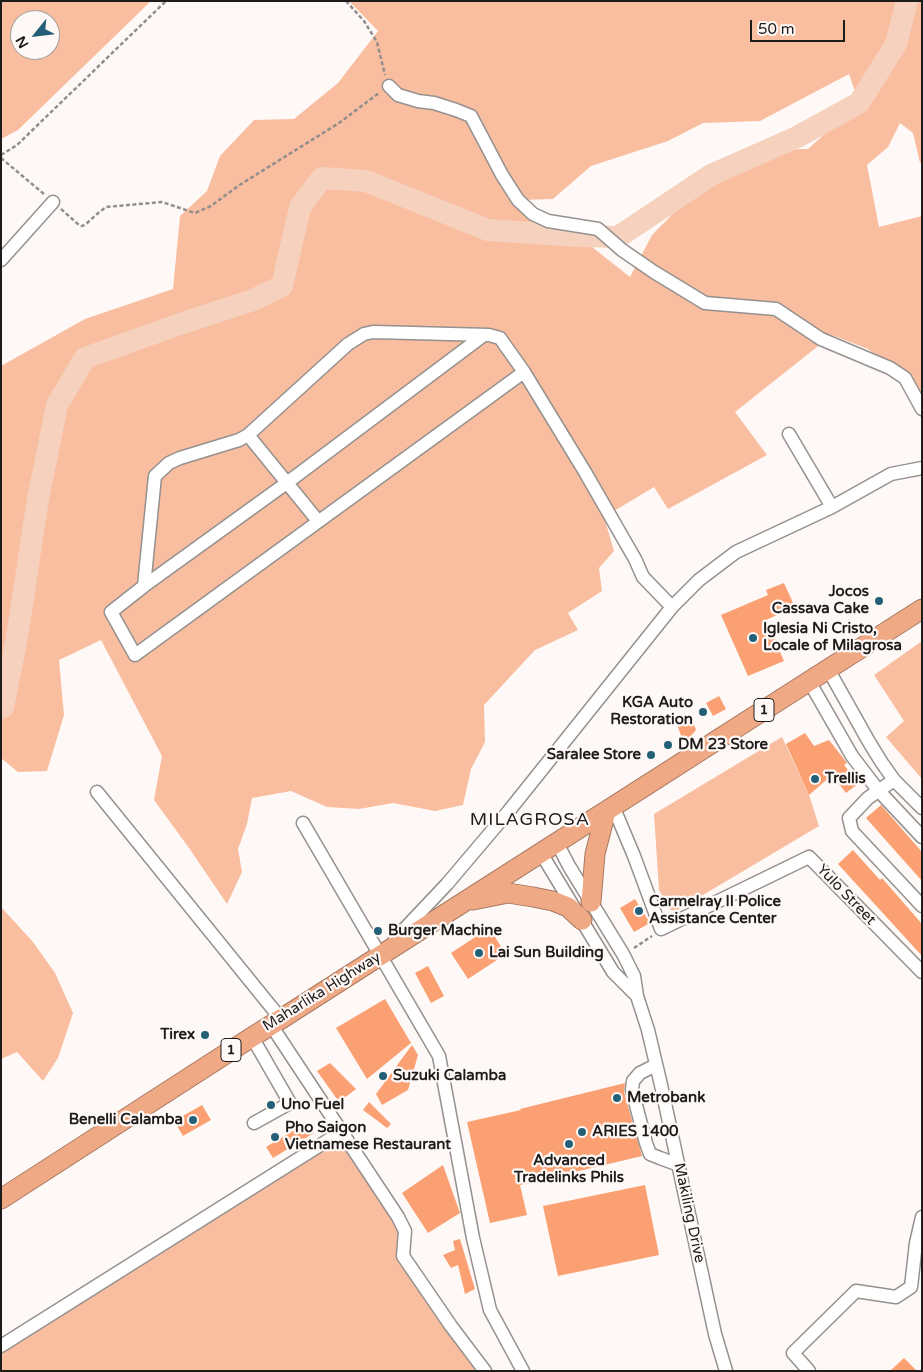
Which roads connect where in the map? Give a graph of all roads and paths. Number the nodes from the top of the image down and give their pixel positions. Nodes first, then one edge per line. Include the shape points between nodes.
1 (166, 1) edge
2 (346, 1) edge
3 (389, 86) junction
4 (1, 156) edge
5 (53, 202) junction
6 (1, 260) edge
7 (484, 335) junction
8 (524, 372) junction
9 (922, 409) edge
10 (789, 434) dead end
11 (248, 435) junction
12 (922, 468) edge
13 (288, 482) junction
14 (832, 508) junction
15 (318, 522) junction
16 (144, 586) junction
17 (672, 607) junction
18 (922, 609) edge
19 (828, 669) junction
20 (809, 680) junction
21 (894, 780) junction
22 (878, 790) junction
23 (97, 792) dead end
24 (922, 808) edge
25 (610, 809) junction
26 (303, 823) dead end
27 (922, 837) edge
28 (557, 843) junction
29 (541, 852) junction
30 (462, 902) junction
31 (591, 902) junction
32 (922, 906) edge
33 (582, 920) junction
34 (661, 929) junction
35 (623, 954) junction
36 (380, 956) junction
37 (922, 972) edge
38 (637, 996) junction
39 (276, 1022) junction
40 (252, 1037) junction
41 (656, 1065) junction
42 (254, 1123) dead end
43 (341, 1132) junction
44 (679, 1165) junction
45 (1, 1199) edge
46 (922, 1217) edge
47 (919, 1246) edge
48 (1, 1346) edge
49 (485, 1371) edge
50 (524, 1371) edge
51 (726, 1371) edge
52 (809, 1371) edge

1 - 4 path via 18,145
2 - 3 path via 377,42
3 - 5 path via 339,123 211,206 195,213 162,202 106,207 82,226
3 - 9 street via 398,95 471,116 518,200 534,214 548,221 598,229 622,250 705,303 776,309 822,339 906,378
4 - 5 path
5 - 6 street
7 - 8 street via 500,338
7 - 11 street via 364,334 348,344
7 - 13 street
8 - 15 street
8 - 17 street via 643,576
10 - 14 street
11 - 13 street
11 - 16 street via 169,463 155,476
12 - 14 street via 891,474
13 - 15 street
13 - 16 street
14 - 17 street via 736,552
15 - 16 street via 136,655 111,612
17 - 36 street via 508,812
18 - 19 highway, Maharlika Highway / 1
19 - 20 highway, Maharlika Highway / 1
19 - 21 street
20 - 22 street via 852,756
20 - 25 highway, Maharlika Highway / 1
21 - 22 street
21 - 24 street
22 - 27 street
22 - 32 street via 849,818 852,832
23 - 39 street
25 - 28 highway, Maharlika Highway / 1
25 - 31 highway via 595,854
25 - 34 street via 634,856
26 - 36 street
28 - 29 highway, Maharlika Highway / 1
28 - 31 street, Makiling Drive
29 - 30 highway, Maharlika Highway / 1
29 - 33 street, Makiling Drive
30 - 33 highway via 508,893 553,901 568,907
30 - 36 highway, Maharlika Highway / 1
31 - 35 street, Makiling Drive
33 - 38 street, Makiling Drive via 613,972
34 - 35 path
34 - 37 street, Yulo Street via 809,857
35 - 38 street, Makiling Drive via 634,976
36 - 39 highway, Maharlika Highway / 1
36 - 50 street via 440,1056 473,1238 490,1310
38 - 41 street, Makiling Drive
39 - 40 highway, Maharlika Highway / 1
39 - 43 street
40 - 42 street via 290,1103
40 - 45 highway, Maharlika Highway / 1
41 - 44 street, Makiling Drive
41 - 44 street via 640,1073 633,1081 632,1090 650,1154
43 - 48 street
43 - 49 street via 405,1231 403,1256
44 - 51 street, Makiling Drive
46 - 47 street
47 - 52 street via 910,1287 896,1297 856,1291 793,1353

